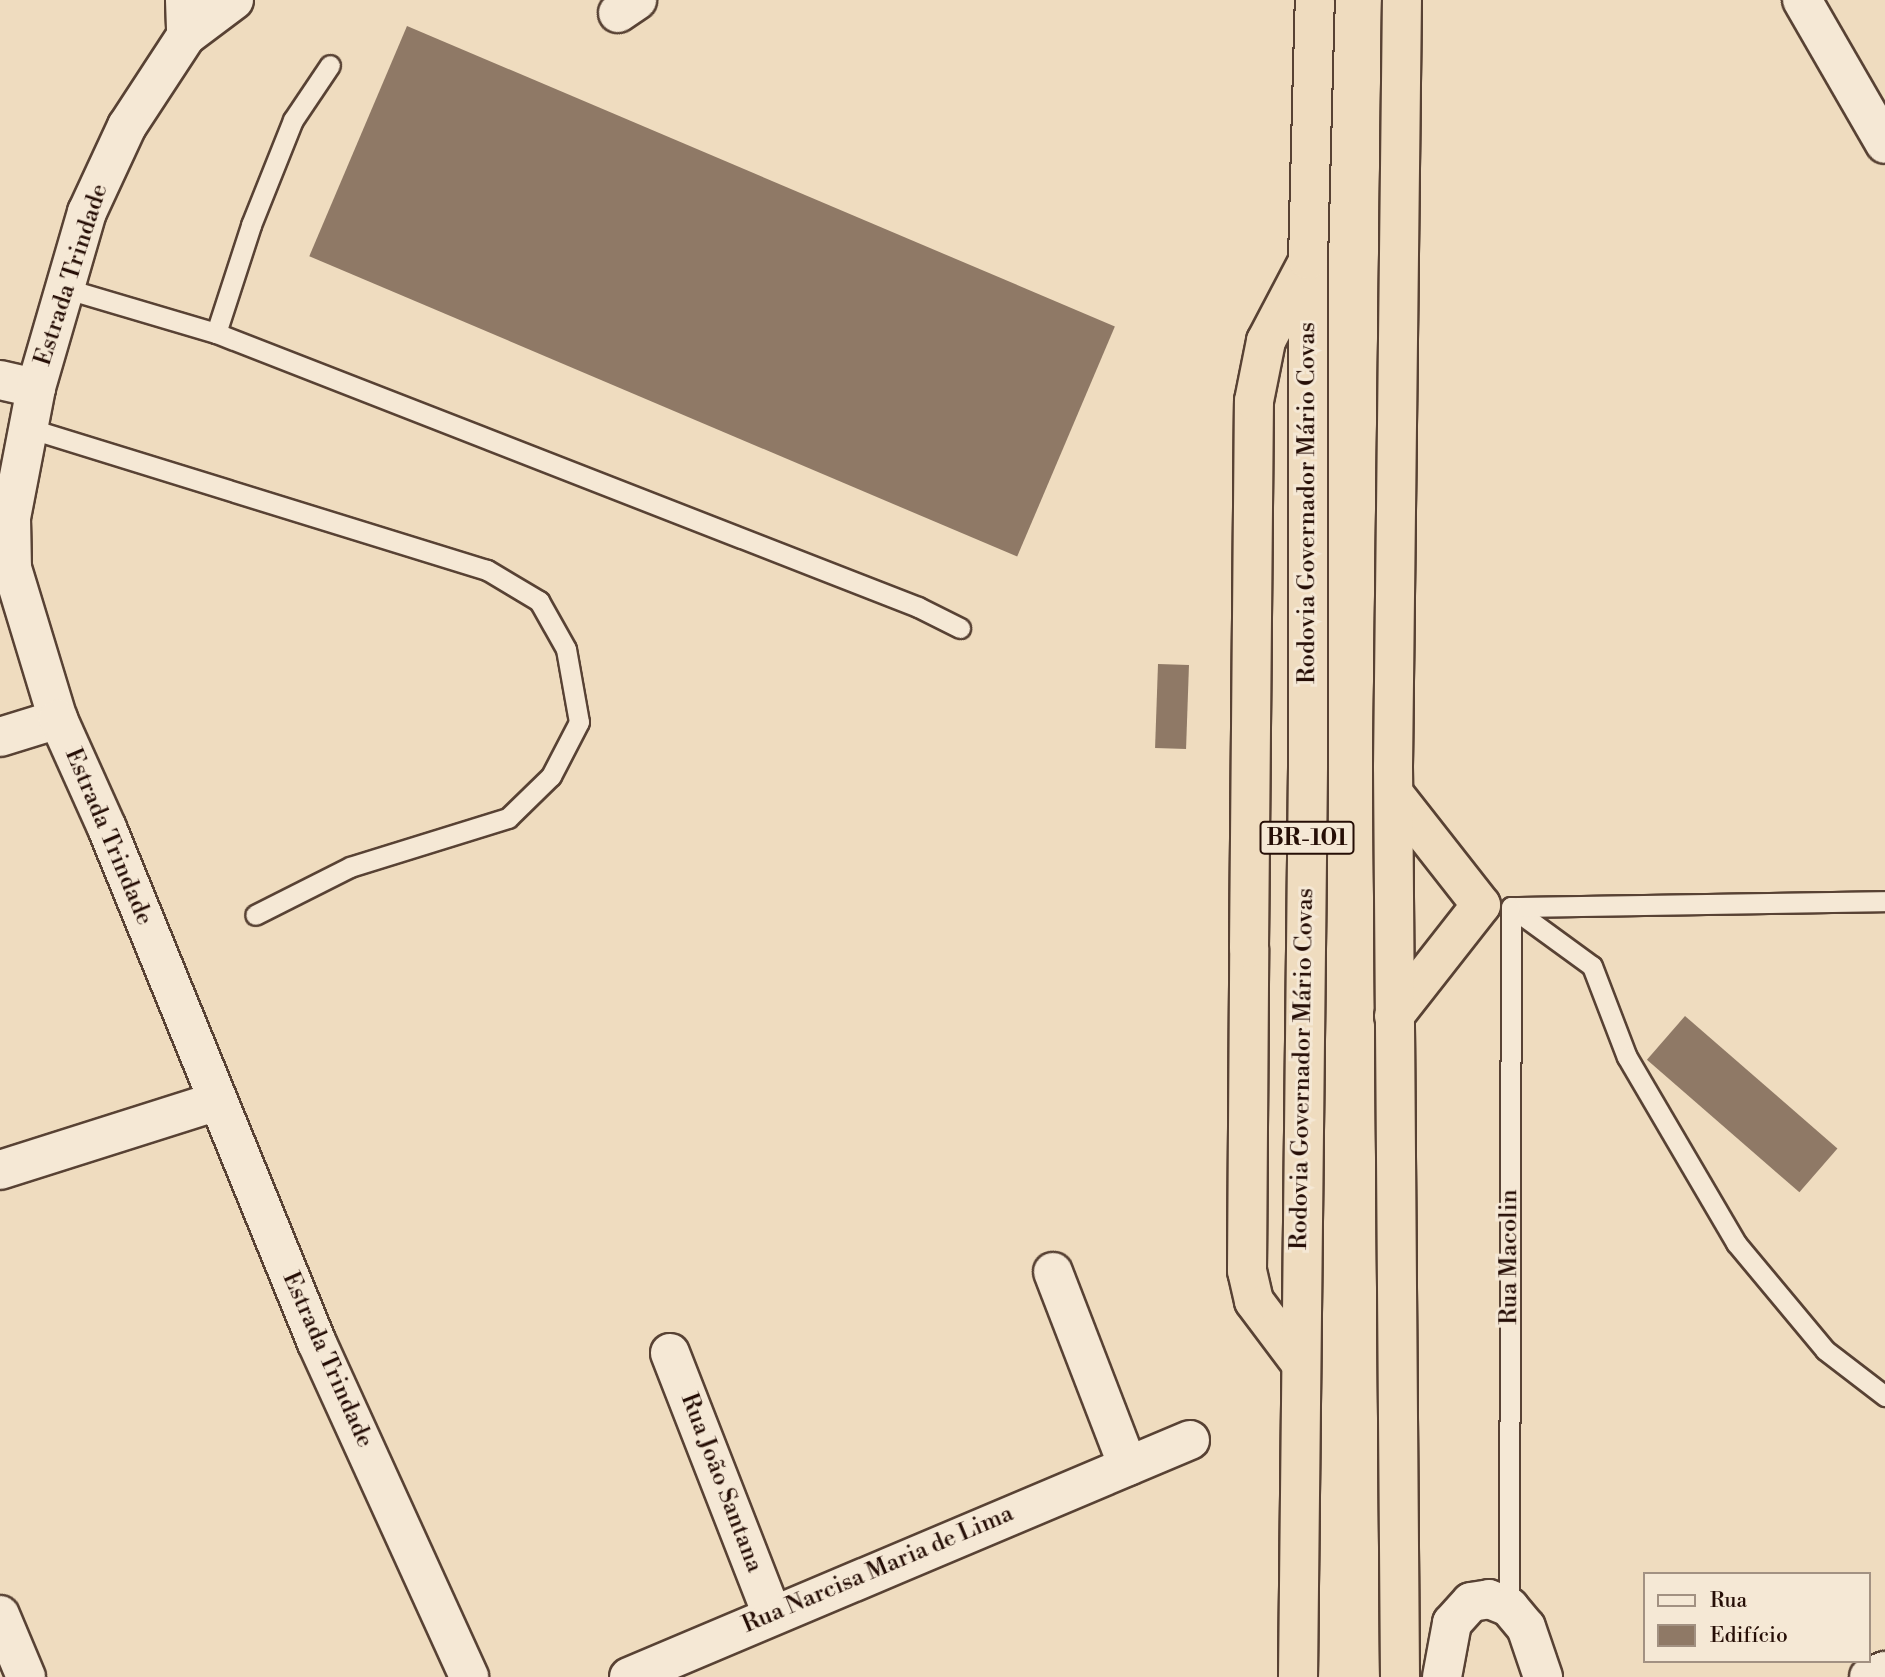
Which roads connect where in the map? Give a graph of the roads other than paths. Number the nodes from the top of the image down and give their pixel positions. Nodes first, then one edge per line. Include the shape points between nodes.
1 (234, 0) edge
2 (1315, 0) edge
3 (1402, 0) edge
4 (1802, 0) edge
5 (185, 18) edge
6 (330, 65) dead end
7 (1881, 125) edge
8 (1308, 260) junction
9 (64, 288) junction
10 (216, 333) junction
11 (18, 384) edge
12 (28, 428) junction
13 (960, 628) dead end
14 (58, 719) junction
15 (0, 737) edge
16 (1394, 794) junction
17 (1885, 901) edge
18 (1496, 906) junction
19 (255, 915) dead end
20 (1394, 1016) junction
21 (217, 1101) junction
22 (0, 1170) edge
23 (1053, 1272) dead end
24 (670, 1353) dead end
25 (1299, 1361) junction
26 (1885, 1396) edge
27 (1190, 1440) dead end
28 (1128, 1466) junction
29 (1509, 1607) junction
30 (772, 1614) junction
31 (0, 1615) edge
32 (1885, 1671) edge
33 (1442, 1673) edge
34 (26, 1677) edge
35 (469, 1677) edge
36 (629, 1677) edge
37 (1297, 1677) edge
38 (1400, 1677) edge
39 (1543, 1677) edge
40 (1869, 1677) edge

1 - 5 street, Estrada Trindade
2 - 8 highway, Rodovia Governador Mário Covas / BR-101
3 - 16 highway
4 - 7 street
5 - 9 street, Estrada Trindade via 87,212
6 - 10 lane via 293,120 251,225
8 - 25 highway, Rodovia Governador Mário Covas / BR-101 via 1308,765
8 - 25 highway via 1266,341 1254,401 1249,907 1247,1271 1254,1301
9 - 10 lane
9 - 11 street, Estrada Trindade
10 - 13 lane via 918,607
11 - 12 street, Estrada Trindade
12 - 14 street, Estrada Trindade via 11,518 11,556 31,643
12 - 19 lane via 486,570 539,601 566,649 579,722 551,776 508,818 350,867
14 - 15 street
14 - 21 street, Estrada Trindade
16 - 18 highway
16 - 20 highway
17 - 18 lane
18 - 20 highway
18 - 26 lane via 1592,966 1627,1057 1736,1243 1825,1350
18 - 29 lane, Rua Macolin
20 - 38 highway
21 - 22 street
21 - 35 street, Estrada Trindade via 317,1343
23 - 28 street
24 - 30 street, Rua João Santana
25 - 37 highway, Rodovia Governador Mário Covas / BR-101
27 - 28 street, Rua Narcisa Maria de Lima
28 - 30 street, Rua Narcisa Maria de Lima
29 - 33 street via 1489,1600 1471,1602 1452,1623
29 - 39 street via 1526,1627
30 - 36 street, Rua Narcisa Maria de Lima
31 - 34 street
32 - 40 street

